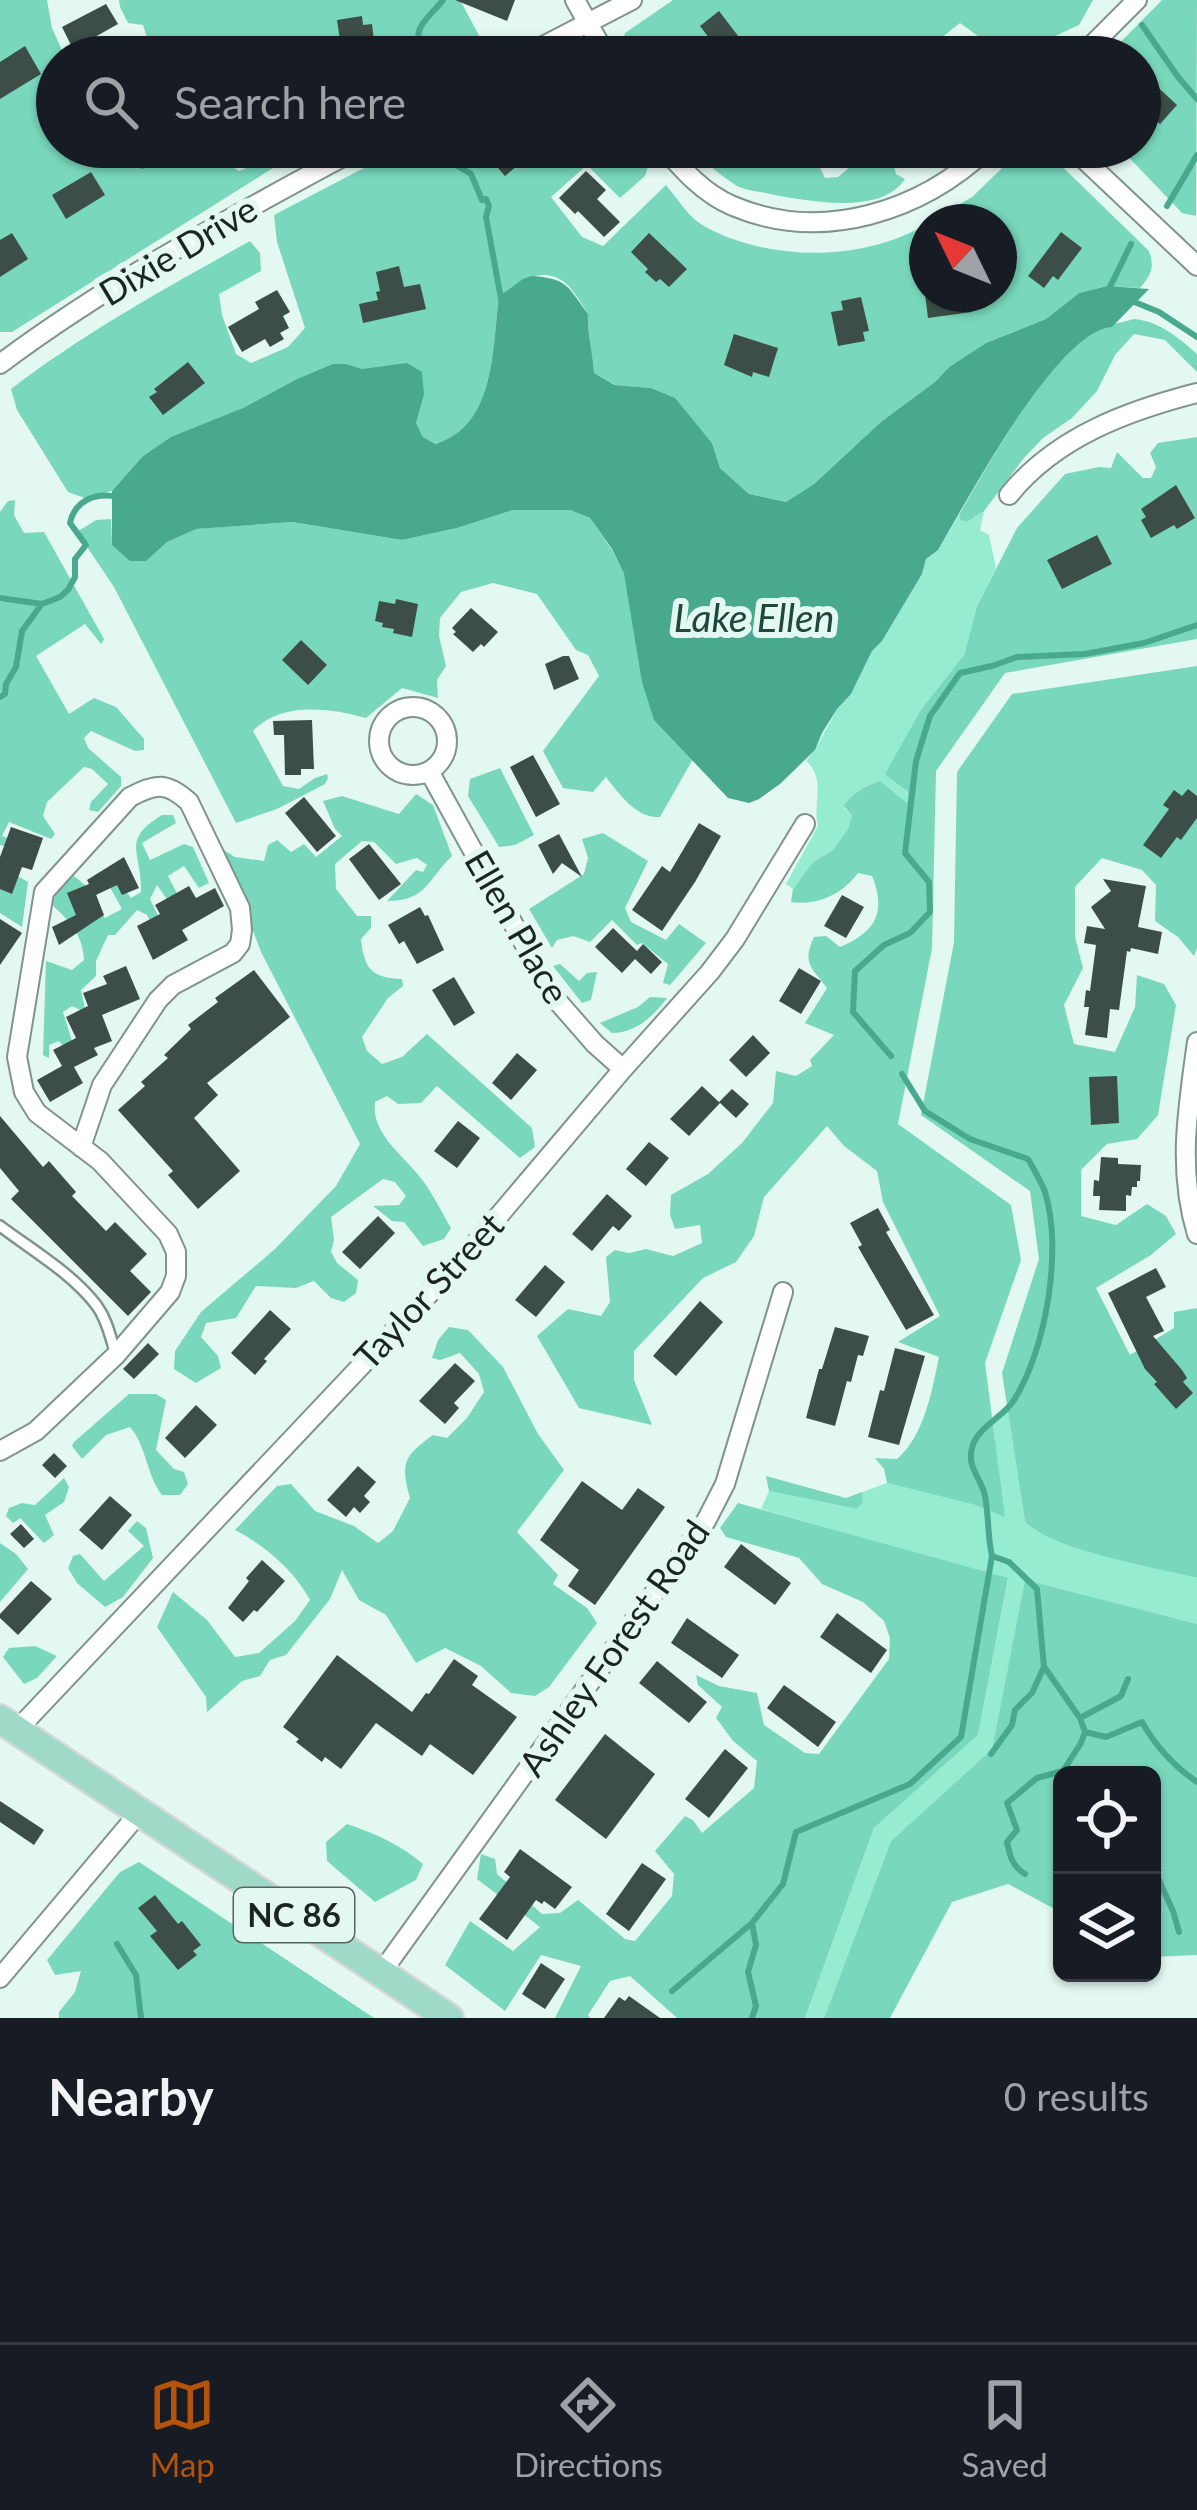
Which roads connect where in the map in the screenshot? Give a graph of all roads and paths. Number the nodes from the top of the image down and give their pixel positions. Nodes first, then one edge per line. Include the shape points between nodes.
1 (575, 0) edge
2 (632, 0) edge
3 (1137, 0) edge
4 (588, 23) junction
5 (563, 36) edge
6 (596, 36) edge
7 (1100, 36) edge
8 (324, 168) edge
9 (684, 168) edge
10 (965, 168) edge
11 (1093, 168) edge
12 (1197, 266) edge
13 (0, 364) edge
14 (1197, 393) edge
15 (1009, 495) dead end
16 (429, 771) dead end
17 (806, 824) dead end
18 (1197, 1042) edge
19 (623, 1069) junction
20 (81, 1147) junction
21 (0, 1226) edge
22 (1197, 1234) edge
23 (783, 1292) dead end
24 (116, 1355) junction
25 (0, 1451) edge
26 (8, 1725) edge
27 (139, 1813) junction
28 (382, 1973) junction
29 (0, 1978) edge
30 (449, 2018) edge

1 - 4 street
2 - 4 street
3 - 7 street
4 - 5 street
4 - 6 street
8 - 13 street, Dixie Drive via 154,263
9 - 10 street via 731,206 823,222 885,212
11 - 12 street
14 - 15 street via 1091,430 1051,453
16 - 19 street, Ellen Place via 553,996
17 - 19 street, Taylor Street via 735,939
18 - 22 street via 1184,1163
19 - 26 street, Taylor Street via 463,1258
20 - 20 street via 102,1085 158,1000 240,944 240,908 189,802 160,786 130,797 44,892 17,1057 37,1113
20 - 24 street via 152,1215 176,1252 170,1292
21 - 24 lane via 97,1306
23 - 28 street, Ashley Forest Road via 725,1484 706,1521
24 - 25 street via 36,1431
26 - 27 main road, NC 86
27 - 28 main road, NC 86
27 - 29 street
28 - 30 main road, NC 86

